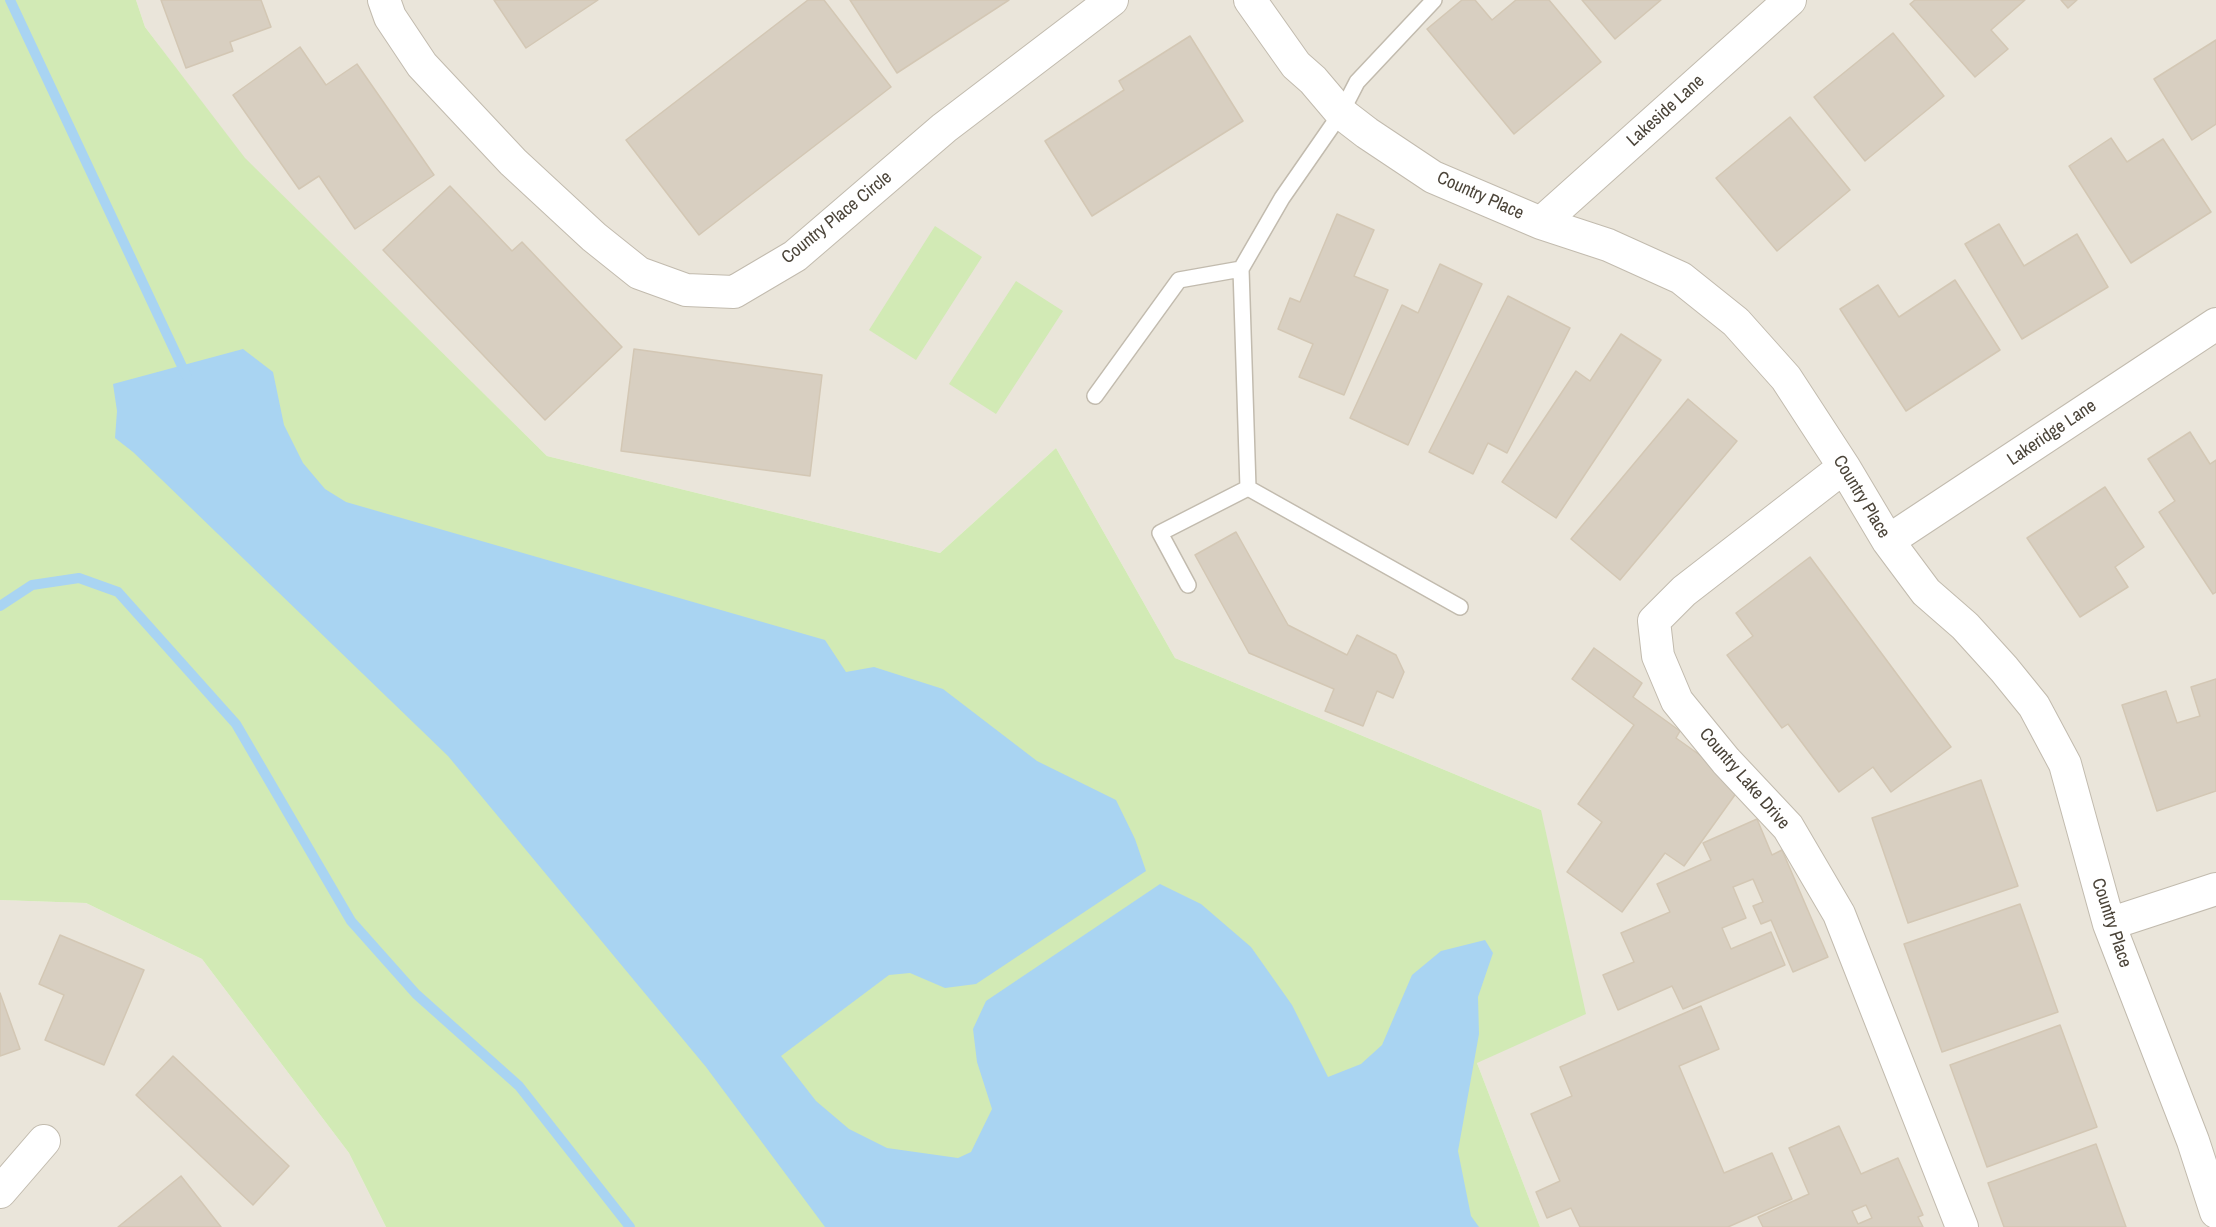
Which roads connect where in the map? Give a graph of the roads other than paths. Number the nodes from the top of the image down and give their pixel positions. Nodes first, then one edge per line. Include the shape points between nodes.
1 (384, 0) edge
2 (1112, 0) edge
3 (1250, 0) edge
4 (1434, 0) edge
5 (1790, 0) edge
6 (1341, 113) junction
7 (1541, 223) junction
8 (1241, 269) junction
9 (2216, 324) edge
10 (1095, 396) dead end
11 (1844, 467) junction
12 (1248, 488) junction
13 (1888, 542) junction
14 (1188, 585) dead end
15 (1460, 607) dead end
16 (2216, 889) edge
17 (2109, 924) junction
18 (44, 1142) dead end
19 (0, 1192) edge
20 (2216, 1212) edge
21 (1962, 1227) edge

1 - 2 street, Country Place Circle via 390,17 422,65 513,162 594,237 639,273 686,290 734,292 795,256 944,128
3 - 6 street, Country Place via 1296,65
4 - 6 lane via 1357,82
5 - 7 street, Lakeside Lane
6 - 7 street, Country Place via 1433,177
6 - 8 lane via 1282,198
7 - 11 street, Country Place via 1608,245 1681,278 1736,322 1786,378
8 - 10 lane via 1179,280
8 - 12 lane
9 - 13 street, Lakeridge Lane
11 - 13 street, Country Place
11 - 21 street, Country Lake Drive via 1676,599 1654,621 1658,656 1677,701 1788,827 1839,914
12 - 14 lane via 1160,533
12 - 15 lane
13 - 17 street, Country Place via 1926,592 1965,626 2034,706 2065,764
16 - 17 street
17 - 20 street, Country Place via 2193,1141
18 - 19 street

